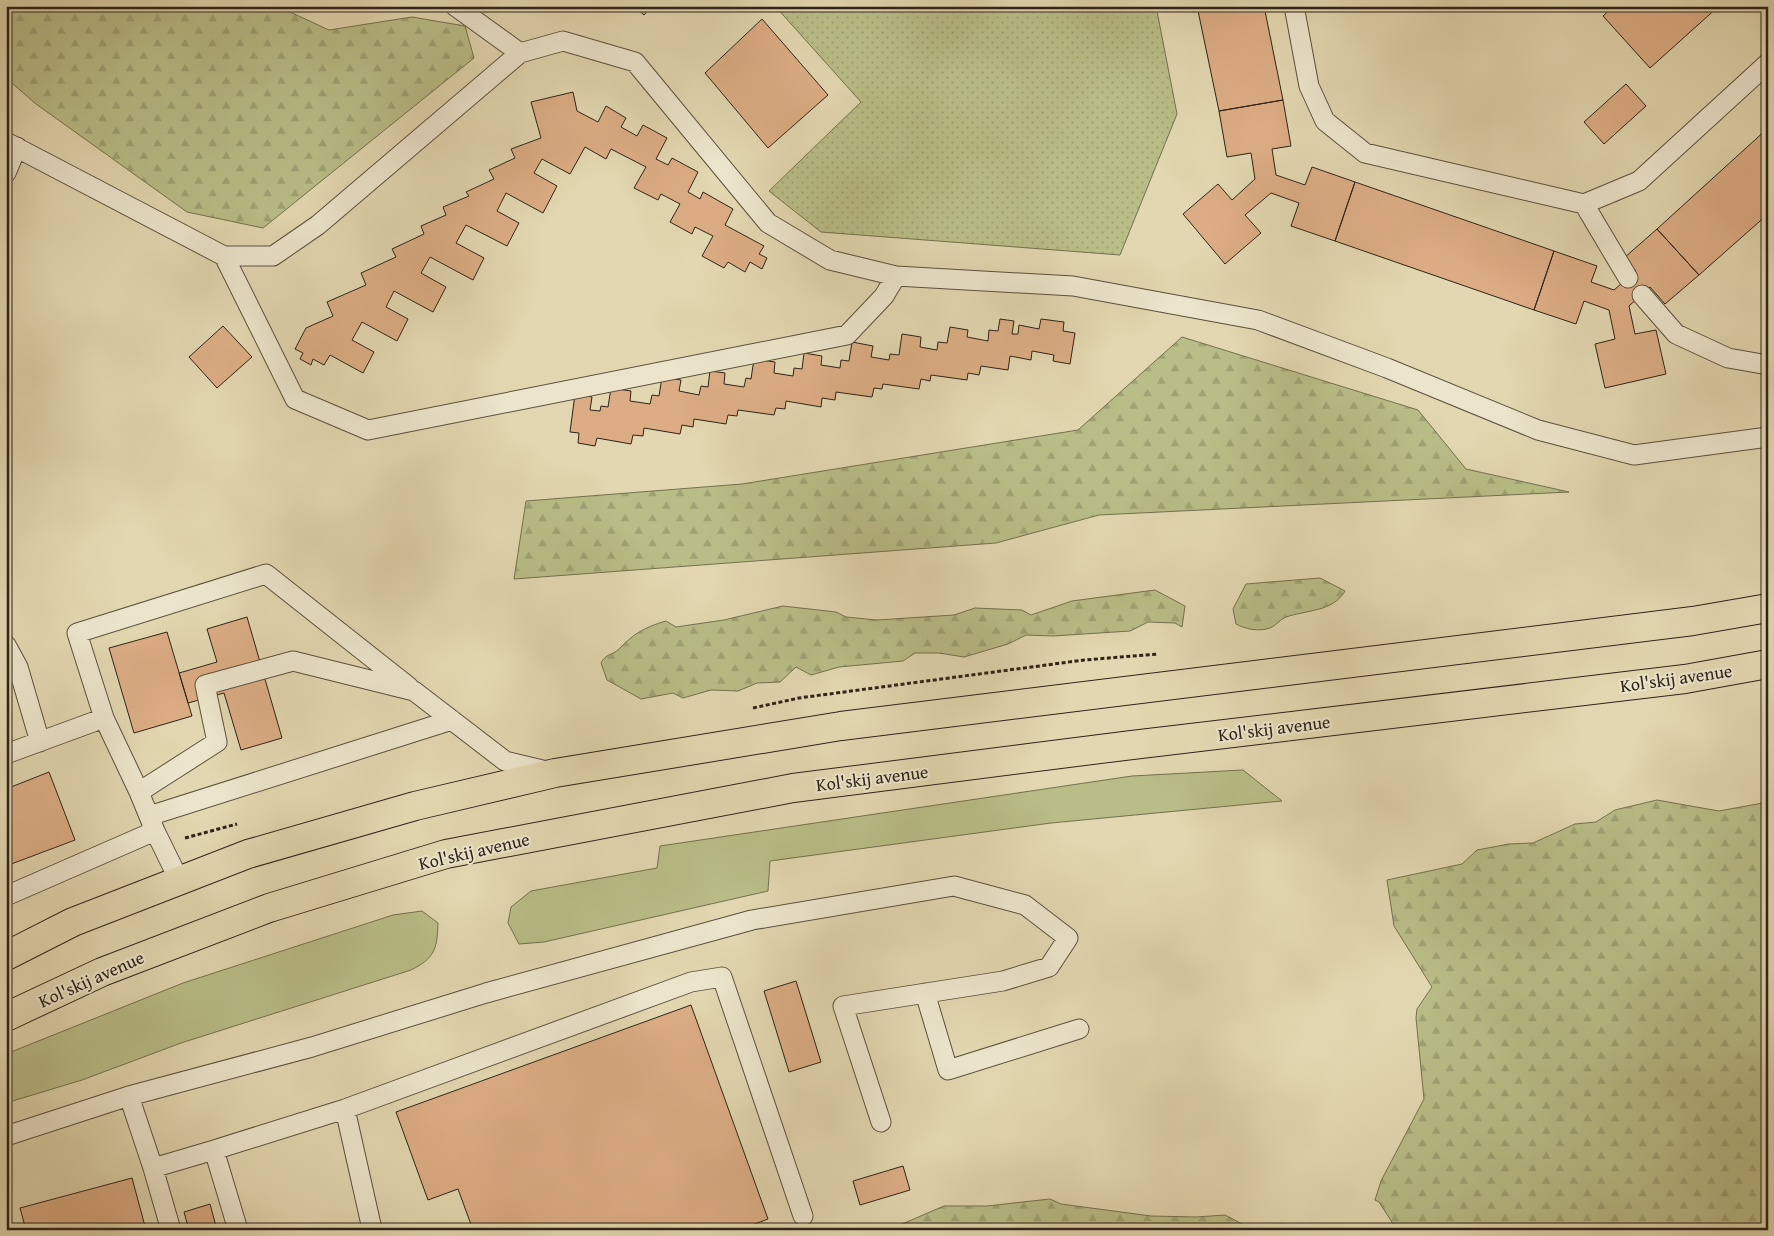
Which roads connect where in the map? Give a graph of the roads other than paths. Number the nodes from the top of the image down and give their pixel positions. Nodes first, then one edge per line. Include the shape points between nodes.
1 (1294, 6) edge
2 (456, 7) edge
3 (520, 53) junction
4 (1768, 63) edge
5 (12, 144) edge
6 (6, 174) edge
7 (1584, 204) junction
8 (224, 256) junction
9 (896, 276) junction
10 (1628, 278) dead end
11 (1642, 294) dead end
12 (1768, 364) edge
13 (1768, 437) edge
14 (1768, 608) edge
15 (6, 645) edge
16 (1768, 664) edge
17 (414, 691) junction
18 (104, 718) junction
19 (452, 720) junction
20 (40, 742) junction
21 (6, 754) edge
22 (555, 773) junction
23 (139, 792) junction
24 (152, 824) junction
25 (180, 882) junction
26 (6, 896) edge
27 (6, 956) edge
28 (924, 993) junction
29 (6, 1017) edge
30 (1079, 1029) dead end
31 (129, 1096) junction
32 (345, 1109) junction
33 (881, 1122) dead end
34 (6, 1136) edge
35 (214, 1150) junction
36 (153, 1168) junction
37 (802, 1216) dead end
38 (372, 1229) edge
39 (171, 1230) edge
40 (238, 1230) edge

1 - 7 lane via 1309,86 1325,122 1365,153
2 - 3 lane
3 - 8 lane via 318,225 273,256
3 - 9 lane via 563,41 635,62 768,223 830,260
4 - 7 lane via 1639,182
5 - 6 lane
5 - 8 lane
7 - 10 lane
8 - 9 lane via 295,399 368,430 847,335 884,296
9 - 13 lane via 1073,286 1258,320 1538,430 1634,455
11 - 12 lane via 1676,334 1728,358
14 - 22 main road via 1693,622 841,726
15 - 20 lane via 18,667
16 - 29 main road, Kol'skij avenue via 1685,679 792,788 446,854 269,908 102,972
17 - 18 lane via 266,574 77,633
17 - 19 lane
17 - 23 lane via 293,661 205,685 217,742
18 - 20 lane
18 - 23 lane
19 - 22 lane via 506,761
19 - 24 lane
20 - 21 lane
22 - 25 main road via 414,806 258,851
23 - 24 lane
24 - 25 lane
24 - 26 lane
25 - 27 main road via 73,922
28 - 30 lane via 948,1070
28 - 31 lane via 1003,981 1049,968 1068,938 1025,905 954,886 752,920 486,993 312,1047
28 - 33 lane via 843,1006
31 - 34 lane
31 - 36 lane
32 - 35 lane
32 - 37 lane via 691,982 722,978
32 - 38 lane
35 - 36 lane
35 - 40 lane
36 - 39 lane

